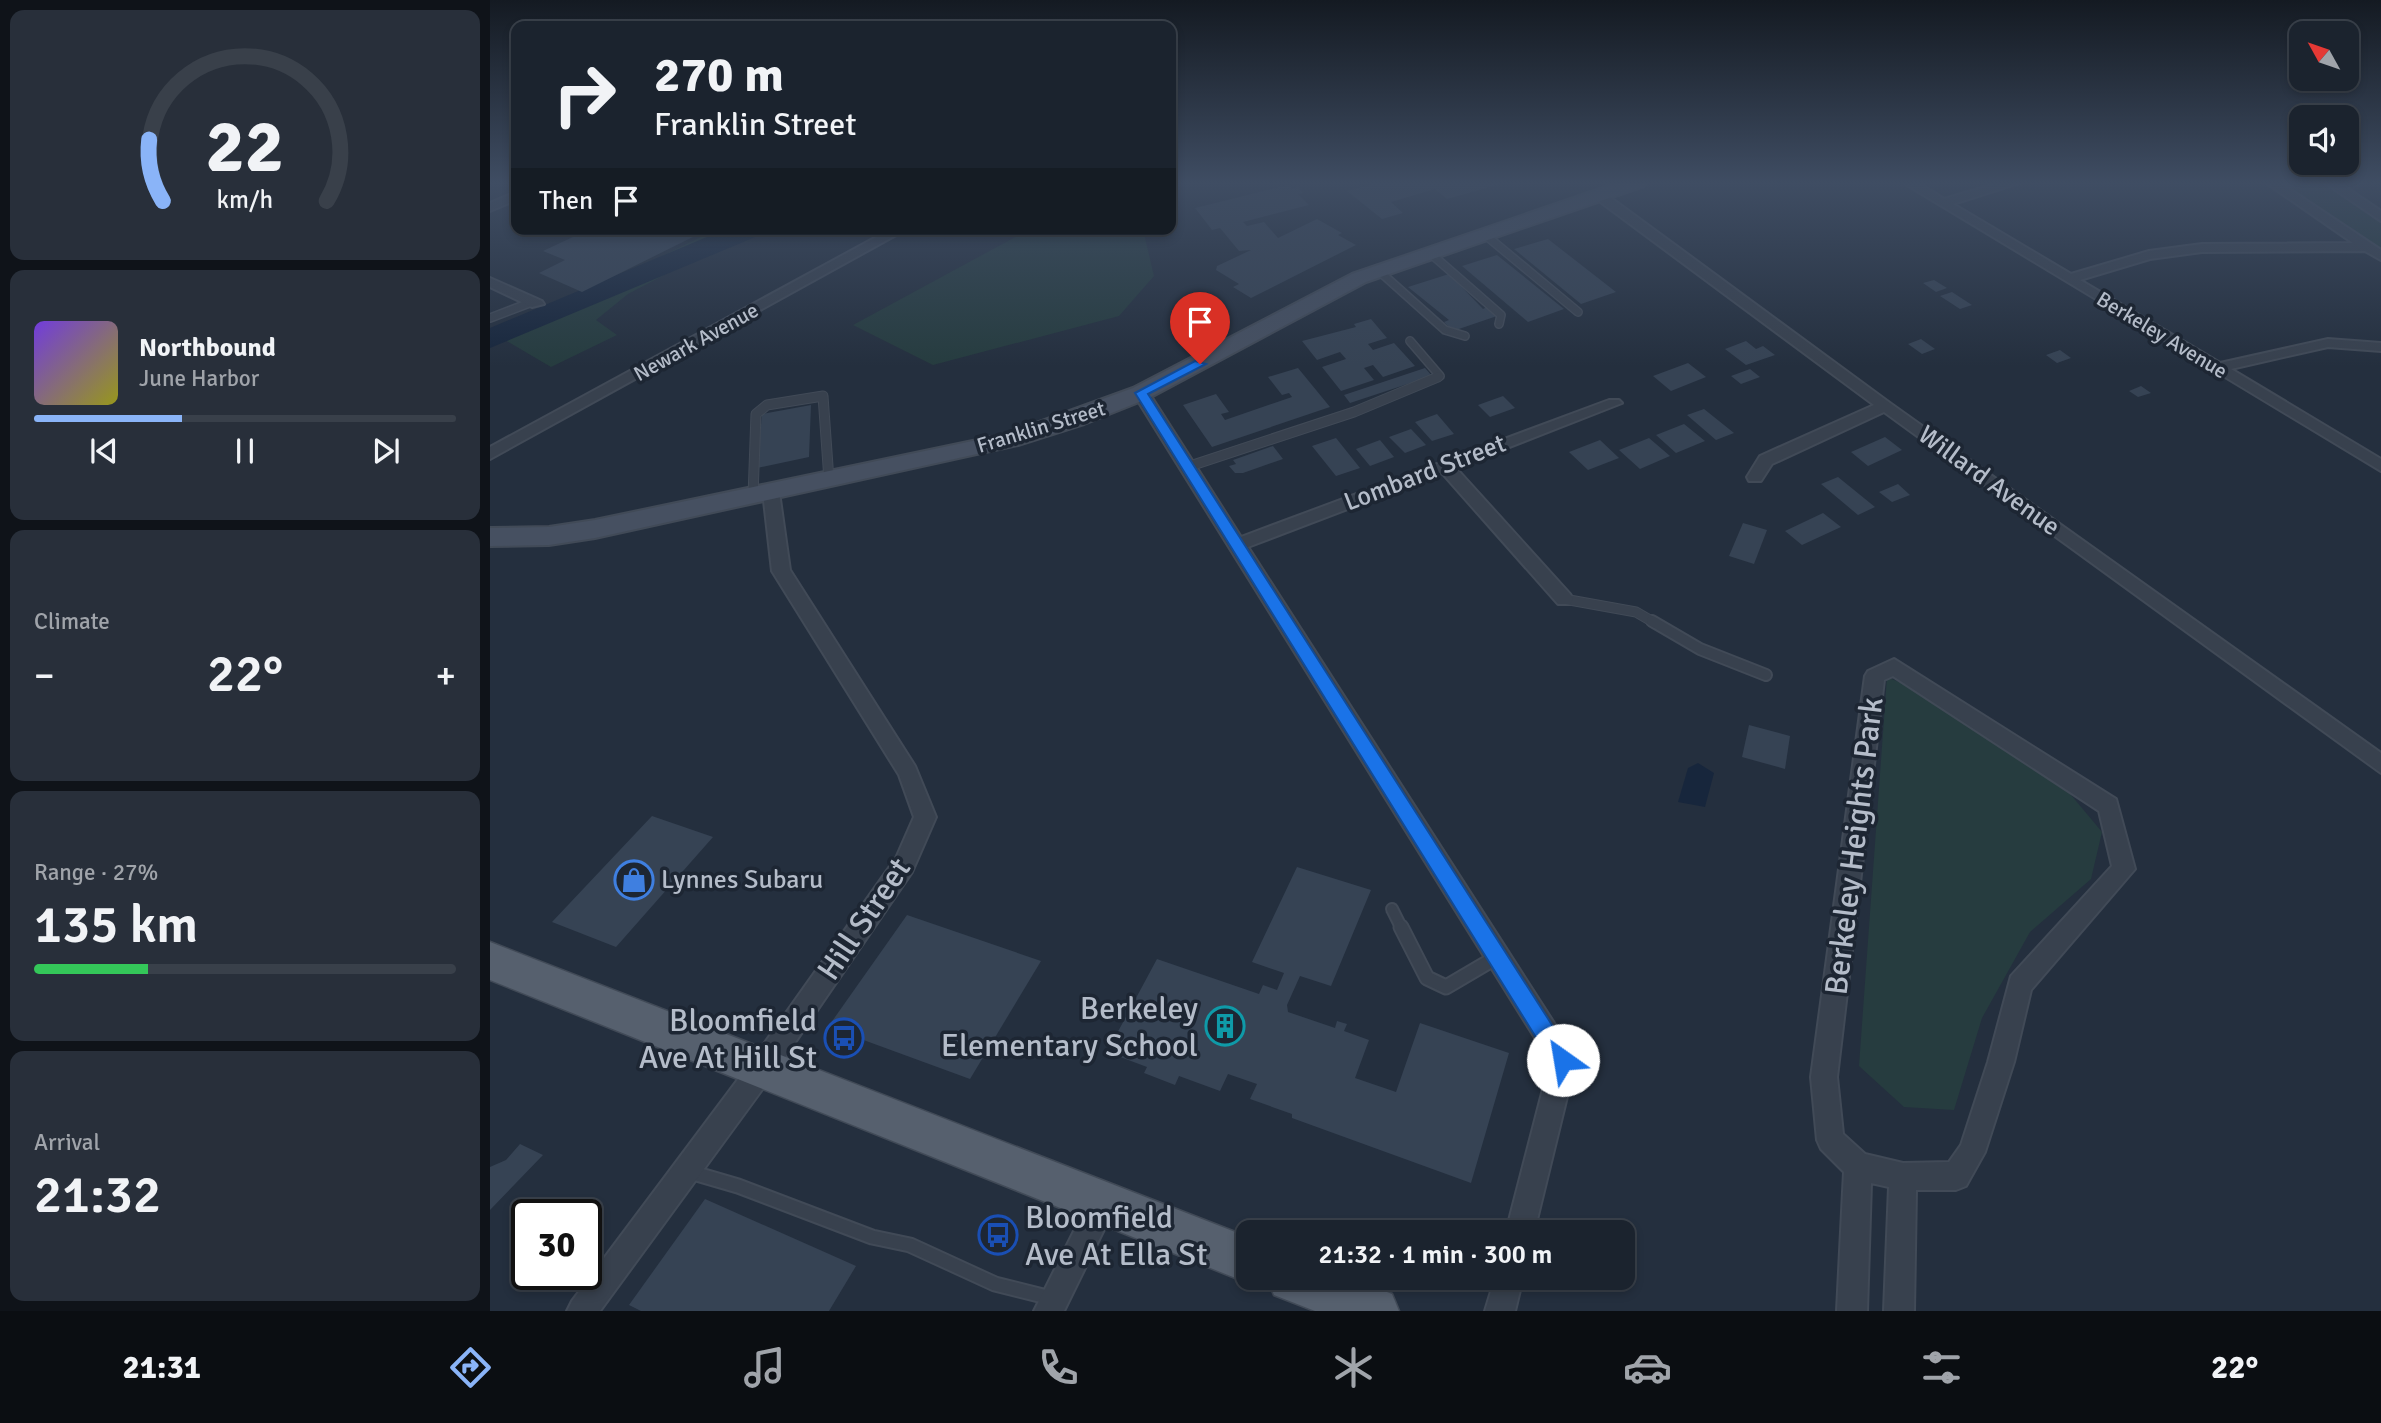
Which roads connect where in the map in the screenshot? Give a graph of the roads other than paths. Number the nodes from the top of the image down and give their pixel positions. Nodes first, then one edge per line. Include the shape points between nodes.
1 (875, 243) edge
2 (1454, 243) edge
3 (1495, 243) edge
4 (1664, 243) edge
5 (2009, 243) edge
6 (2361, 243) edge
7 (2367, 247) junction
8 (1429, 252) junction
9 (2381, 256) edge
10 (1378, 270) junction
11 (2068, 279) junction
12 (490, 282) edge
13 (535, 303) joint
14 (1578, 312) dead end
15 (490, 318) edge
16 (1499, 324) dead end
17 (1465, 336) dead end
18 (1410, 341) dead end
19 (2381, 347) edge
20 (2217, 368) junction
21 (1141, 393) junction
22 (1614, 403) dead end
23 (1885, 406) junction
24 (490, 454) edge
25 (1445, 466) junction
26 (2381, 466) edge
27 (1187, 467) junction
28 (1755, 477) dead end
29 (829, 480) junction
30 (762, 494) junction
31 (490, 537) edge
32 (1236, 544) junction
33 (1564, 600) joint
34 (1766, 675) dead end
35 (2381, 764) edge
36 (1392, 909) dead end
37 (1498, 957) junction
38 (490, 961) edge
39 (763, 1068) junction
40 (1858, 1166) junction
41 (686, 1171) junction
42 (1903, 1177) junction
43 (1103, 1203) junction
44 (1523, 1220) edge
45 (1236, 1255) edge
46 (1319, 1290) edge
47 (1506, 1290) edge
48 (1052, 1305) edge
49 (1364, 1309) edge
50 (582, 1311) edge
51 (1500, 1311) edge
52 (1852, 1311) edge
53 (1899, 1311) edge

1 - 24 street, Newark Avenue
2 - 8 main road, Franklin Street
3 - 14 lane
4 - 23 street, Willard Avenue
5 - 11 street, Berkeley Avenue
6 - 7 street
7 - 9 street
7 - 11 street via 2202,248 2149,255
8 - 10 main road, Franklin Street
8 - 16 lane via 1501,315
10 - 17 lane via 1445,330
10 - 21 main road, Franklin Street
11 - 20 street, Berkeley Avenue
12 - 13 street
13 - 15 lane
18 - 27 lane via 1440,376 1354,412
19 - 20 street via 2328,343
20 - 26 street, Berkeley Avenue
21 - 27 street
21 - 29 main road, Franklin Street via 1010,440
22 - 25 street, Lombard Street
23 - 28 street via 1766,460
23 - 35 street, Willard Avenue
25 - 32 street, Lombard Street
25 - 33 street
27 - 32 street
29 - 30 main road, Franklin Street
29 - 30 lane via 823,396 768,405 756,414
30 - 31 main road, Franklin Street via 570,534
30 - 39 street, Hill Street via 781,571 908,772 925,817 904,865
32 - 37 street
33 - 34 lane via 1636,612 1700,649
36 - 37 lane via 1427,978 1446,987
37 - 44 street via 1563,1060
38 - 39 main road
39 - 41 street, Hill Street
39 - 43 main road
40 - 42 street, Berkeley Heights Park
40 - 42 street, Berkeley Heights Park via 1830,1140 1824,1077 1875,677 1894,667 2108,806 2124,869 2020,984 1972,1152 1956,1176
40 - 52 street
41 - 48 lane via 872,1237 910,1245
41 - 50 street, Hill Street
42 - 53 street
43 - 45 main road
43 - 48 street
46 - 49 main road
47 - 51 street

